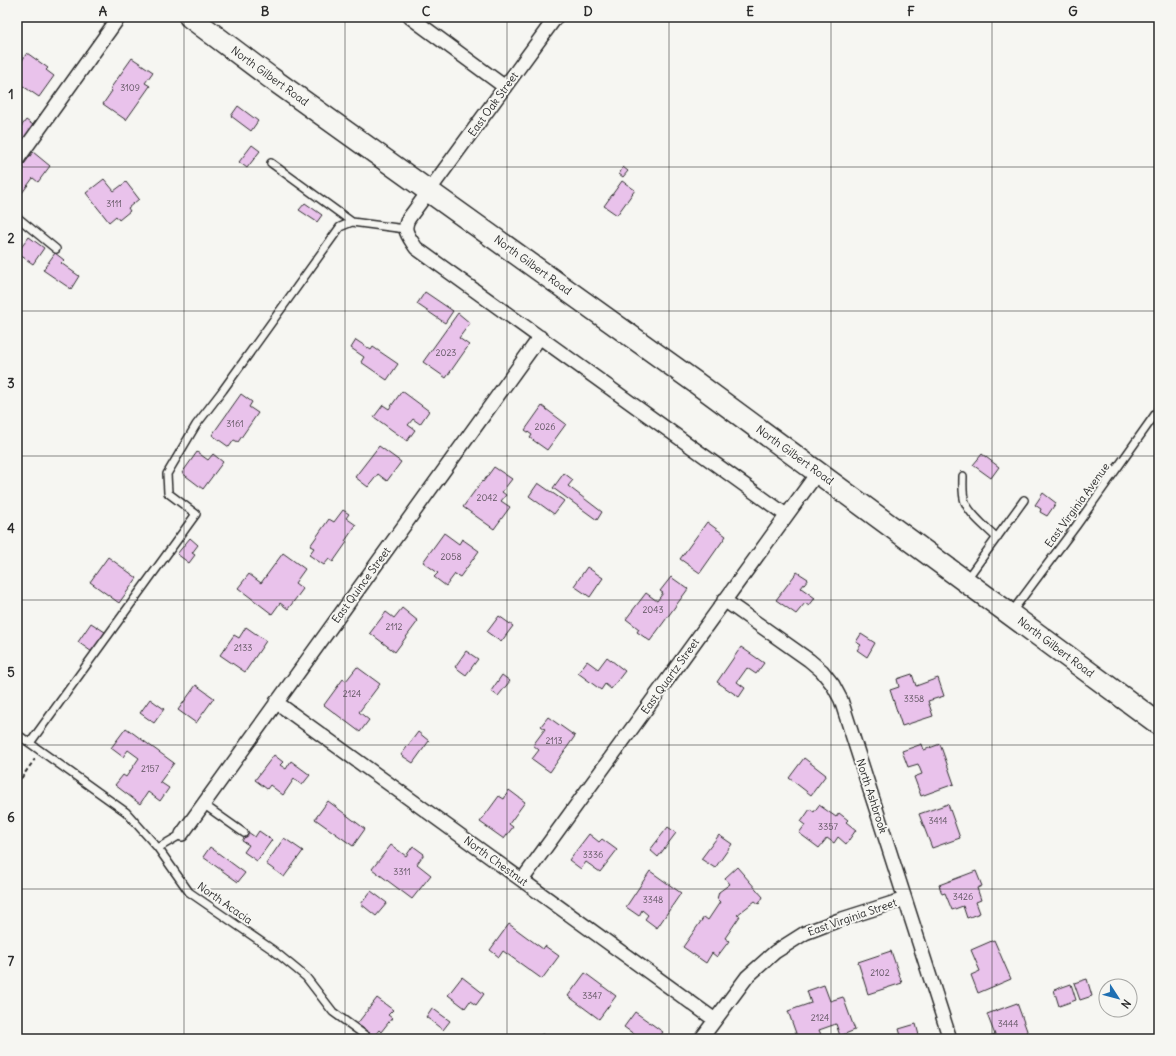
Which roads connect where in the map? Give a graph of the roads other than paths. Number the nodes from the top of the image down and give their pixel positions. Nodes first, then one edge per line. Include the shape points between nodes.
1 (119, 17) edge
2 (190, 17) edge
3 (410, 17) edge
4 (556, 17) edge
5 (505, 87) junction
6 (17, 160) edge
7 (271, 163) dead end
8 (429, 191) junction
9 (17, 217) edge
10 (352, 222) junction
11 (405, 229) junction
12 (56, 249) dead end
13 (540, 337) junction
14 (1159, 409) edge
15 (818, 472) junction
16 (962, 476) dead end
17 (1024, 500) dead end
18 (786, 515) junction
19 (997, 538) junction
20 (966, 580) junction
21 (724, 600) junction
22 (1011, 614) junction
23 (276, 702) junction
24 (1159, 724) edge
25 (17, 734) edge
26 (30, 743) junction
27 (203, 804) junction
28 (244, 833) dead end
29 (182, 834) joint
30 (158, 848) junction
31 (522, 880) junction
32 (905, 899) junction
33 (715, 1020) junction
34 (370, 1039) edge
35 (701, 1039) edge
36 (950, 1039) edge

1 - 6 street
2 - 8 main road, North Gilbert Road
3 - 5 street
4 - 5 street, East Oak Street
5 - 8 street, East Oak Street
7 - 10 lane
8 - 11 street via 406,222
8 - 15 main road, North Gilbert Road
9 - 12 lane
10 - 11 lane
10 - 26 lane via 340,227 196,425 167,474 168,492 196,514
11 - 13 street via 416,248
13 - 18 street
13 - 23 street, East Quince Street
14 - 22 lane, East Virginia Avenue
15 - 18 street, East Quartz Street
15 - 20 main road, North Gilbert Road
16 - 19 lane via 965,503
17 - 19 lane
18 - 21 street, East Quartz Street
19 - 20 lane
20 - 22 main road, North Gilbert Road
21 - 31 street, East Quartz Street
21 - 32 street, North Ashbrook via 809,660 833,685 841,700
22 - 24 main road, North Gilbert Road
23 - 27 street, East Quince Street
23 - 31 street, North Chestnut
25 - 26 lane, North Acacia
26 - 30 lane, North Acacia via 126,812
27 - 28 lane
27 - 29 street, East Quince Street
29 - 30 lane
30 - 34 lane, North Acacia via 189,892 274,950 306,977 333,1012
31 - 33 street, North Chestnut
32 - 33 street, East Virginia Street via 805,933 775,952 747,977
32 - 36 street, North Ashbrook
33 - 35 street, East Virginia Street

